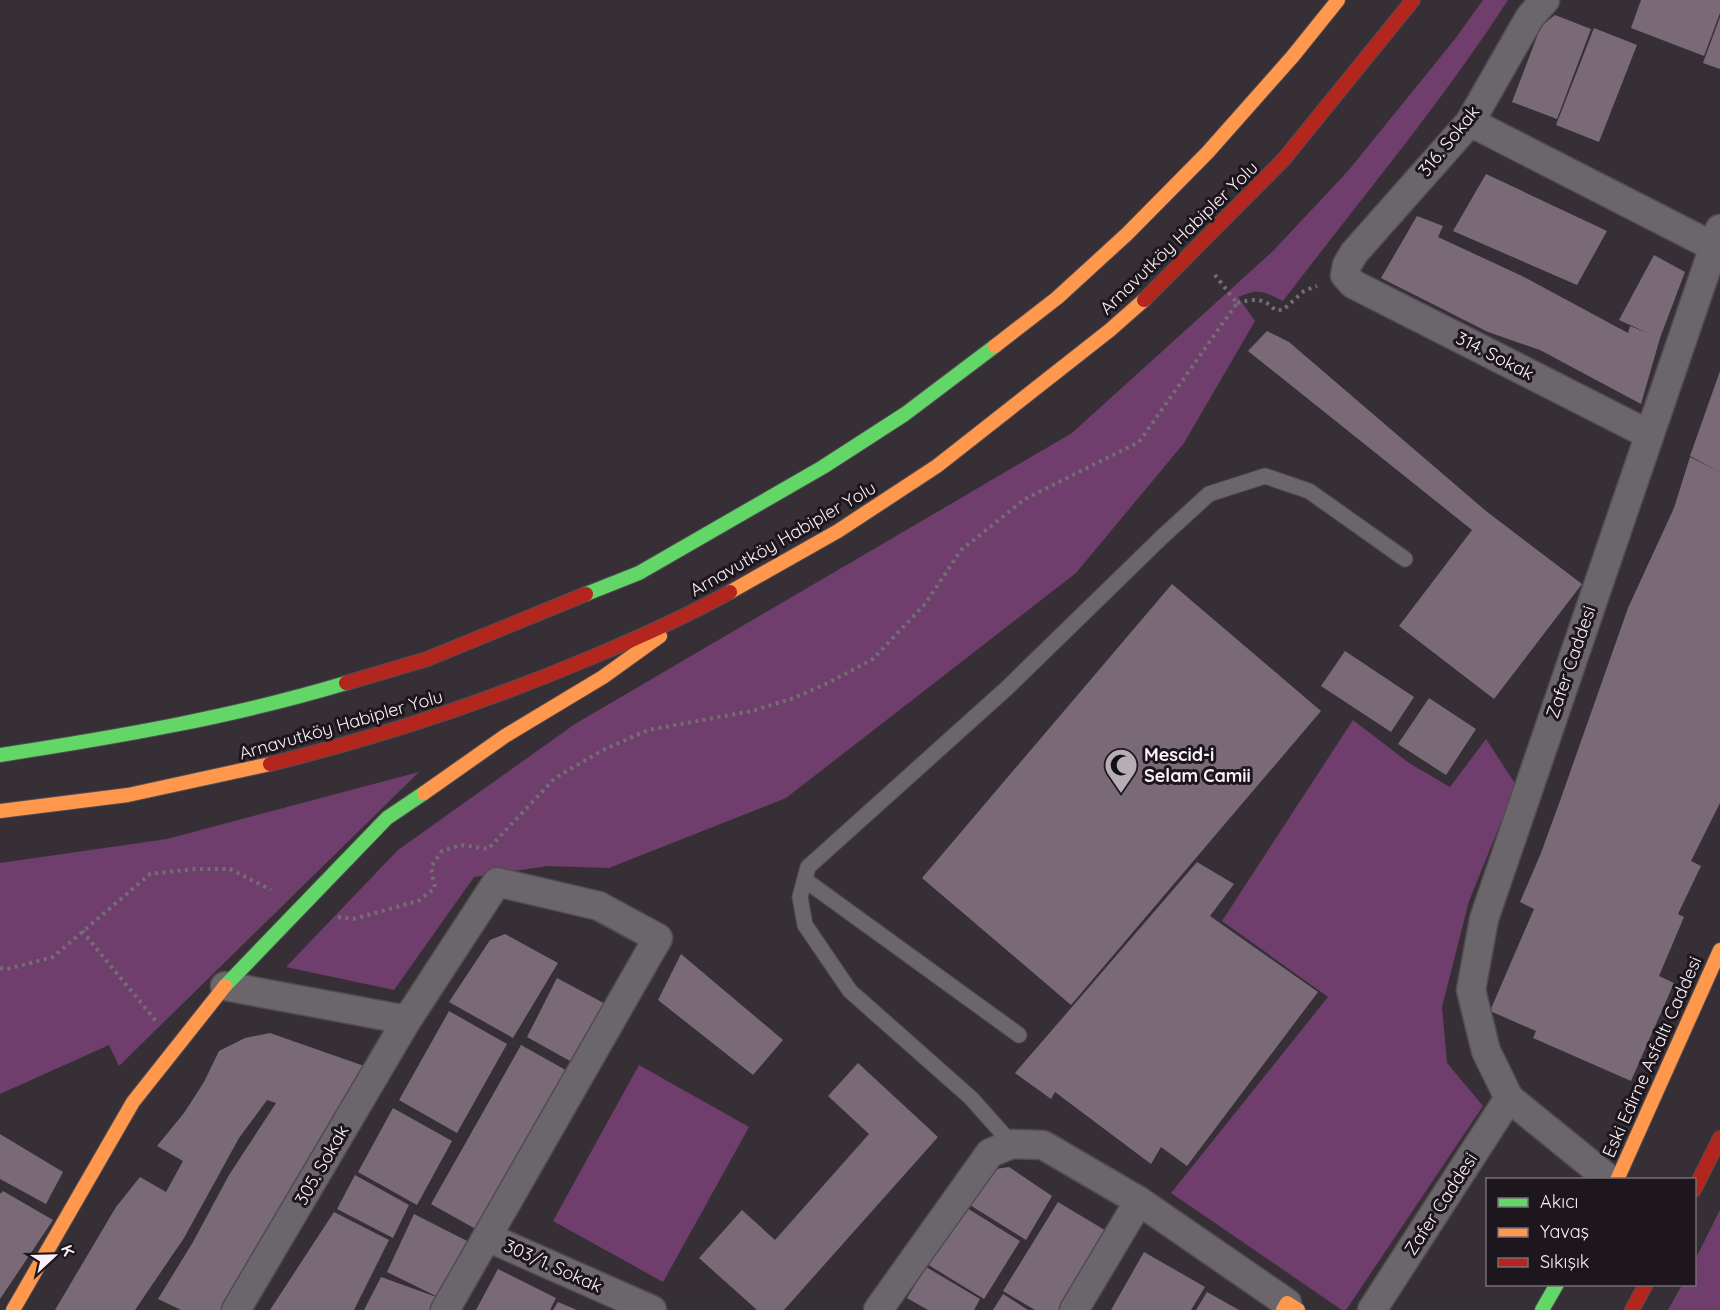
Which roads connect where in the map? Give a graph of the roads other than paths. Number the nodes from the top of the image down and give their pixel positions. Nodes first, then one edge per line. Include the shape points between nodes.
1 (1338, 0) edge
2 (1413, 0) edge
3 (1545, 0) edge
4 (1470, 122) junction
5 (1718, 242) edge
6 (1345, 275) joint
7 (1648, 434) junction
8 (1406, 560) dead end
9 (696, 611) junction
10 (0, 755) edge
11 (0, 811) edge
12 (805, 880) junction
13 (1720, 950) edge
14 (225, 986) junction
15 (407, 1020) junction
16 (1018, 1035) dead end
17 (1509, 1098) junction
18 (1720, 1138) edge
19 (1012, 1144) junction
20 (1609, 1178) edge
21 (1617, 1178) edge
22 (1696, 1188) edge
23 (1139, 1201) junction
24 (487, 1237) junction
25 (1556, 1286) edge
26 (1645, 1286) edge
27 (1290, 1308) edge
28 (13, 1310) edge
29 (236, 1310) edge
30 (445, 1310) edge
31 (652, 1310) edge
32 (878, 1310) edge
33 (1074, 1310) edge
34 (1372, 1310) edge
35 (1542, 1310) edge
36 (1632, 1310) edge

1 - 10 main road via 1208,152 1057,298 905,414 823,467 639,573 427,658 334,687 238,713
2 - 9 main road, Arnavutköy Habipler Yolu via 1284,159 1154,291 1110,330 937,466 838,531
3 - 4 street, 316. Sokak via 1530,17
4 - 5 street
4 - 6 street, 316. Sokak via 1354,253
5 - 7 street, Zafer Caddesi
6 - 7 street, 314. Sokak via 1353,284
7 - 17 street, Zafer Caddesi via 1484,919 1471,990 1486,1051
8 - 12 lane via 1309,491 1265,476 1209,494 1007,688 808,867
9 - 11 main road, Arnavutköy Habipler Yolu via 539,680 448,714 336,748 128,795
9 - 14 main road via 603,677 505,736 387,818
12 - 16 lane
12 - 19 lane via 800,897 805,924 850,991 971,1098
13 - 21 main road, Eski Edirne Asfaltı Caddesi
14 - 15 street
14 - 28 main road via 133,1102
15 - 24 street, 305. Sokak via 497,882 599,906 658,938
15 - 29 street, 305. Sokak
17 - 20 street, Zafer Caddesi
17 - 34 street, Zafer Caddesi
18 - 22 main road
19 - 23 street via 1043,1145
19 - 32 street via 990,1153
23 - 27 street
23 - 33 street
24 - 30 street
24 - 31 street, 303/1. Sokak
25 - 35 main road
26 - 36 main road

